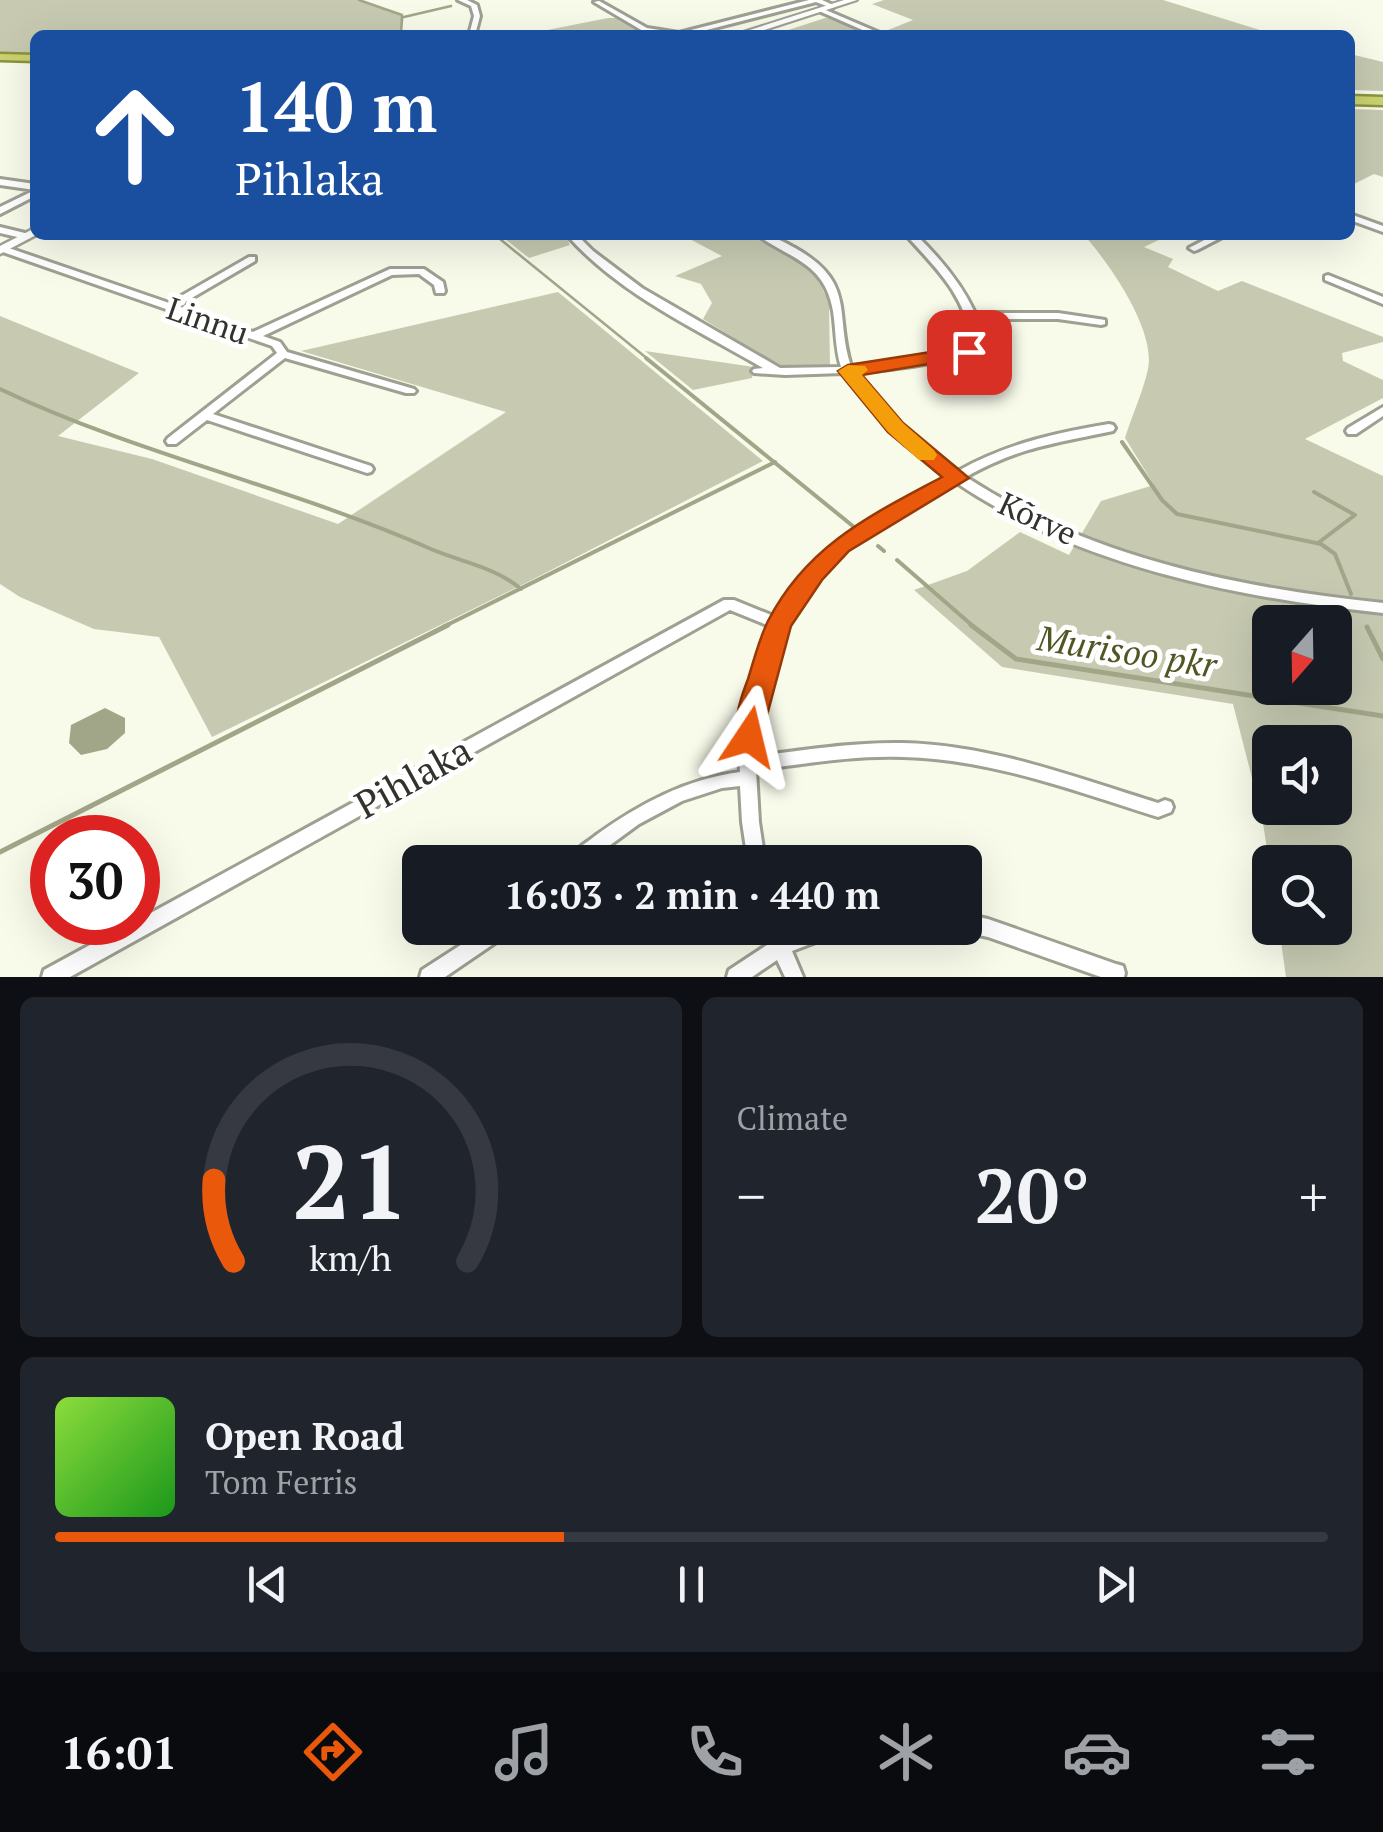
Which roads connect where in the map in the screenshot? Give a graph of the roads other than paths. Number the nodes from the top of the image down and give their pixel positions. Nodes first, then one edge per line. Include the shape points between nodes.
1 (462, 0) edge
2 (852, 0) edge
3 (597, 2) edge
4 (823, 5) edge
5 (473, 30) edge
6 (645, 30) edge
7 (707, 30) edge
8 (753, 30) edge
9 (870, 30) edge
10 (0, 57) edge
11 (30, 58) edge
12 (1355, 100) edge
13 (1383, 102) edge
14 (0, 182) edge
15 (30, 189) edge
16 (30, 193) edge
17 (0, 211) edge
18 (1355, 219) edge
19 (0, 230) edge
20 (1383, 230) edge
21 (30, 234) edge
22 (30, 235) edge
23 (576, 240) edge
24 (771, 240) edge
25 (916, 240) edge
26 (1211, 240) edge
27 (1194, 248) dead end
28 (2, 250) edge
29 (252, 259) dead end
30 (1328, 278) dead end
31 (440, 291) dead end
32 (1383, 300) edge
33 (170, 308) junction
34 (970, 316) junction
35 (1101, 322) dead end
36 (254, 336) junction
37 (282, 354) junction
38 (848, 371) junction
39 (758, 372) dead end
40 (778, 372) junction
41 (410, 391) dead end
42 (1383, 410) edge
43 (204, 415) junction
44 (1109, 428) dead end
45 (1352, 431) dead end
46 (172, 441) dead end
47 (367, 468) dead end
48 (958, 478) junction
49 (1383, 608) edge
50 (779, 624) junction
51 (747, 771) junction
52 (1165, 807) dead end
53 (598, 845) edge
54 (755, 845) edge
55 (982, 927) edge
56 (477, 945) edge
57 (785, 945) edge
58 (780, 947) junction
59 (1116, 973) dead end
60 (51, 977) edge
61 (429, 977) edge
62 (736, 977) edge
63 (794, 977) edge

1 - 5 street via 477,12
2 - 4 main road
3 - 6 street
4 - 7 street
4 - 8 main road
4 - 9 street
10 - 11 highway
12 - 13 highway
14 - 15 street
16 - 17 street
18 - 20 street
19 - 21 street
22 - 28 street
23 - 40 street via 651,295
24 - 38 street via 809,262 832,290
25 - 34 street
26 - 27 street
28 - 33 street, Linnu
29 - 33 street
30 - 32 street
31 - 36 street via 420,271 390,272
33 - 36 street, Linnu
34 - 35 street
34 - 38 street via 976,345 969,352
36 - 37 street, Linnu via 276,344
37 - 41 street, Linnu
37 - 43 street
38 - 40 street
38 - 48 street, Kõrve via 895,428
39 - 40 street
42 - 45 street
43 - 46 street
43 - 47 street
44 - 48 street via 1016,448
48 - 49 street, Kõrve via 1070,534 1163,570 1287,598
48 - 50 street via 841,545
50 - 51 street via 757,690
50 - 60 street, Pihlaka via 729,604
51 - 52 street via 820,754 925,751
51 - 53 street via 644,812
51 - 54 street
55 - 59 street
56 - 61 street
57 - 58 street
58 - 62 street
58 - 63 street

